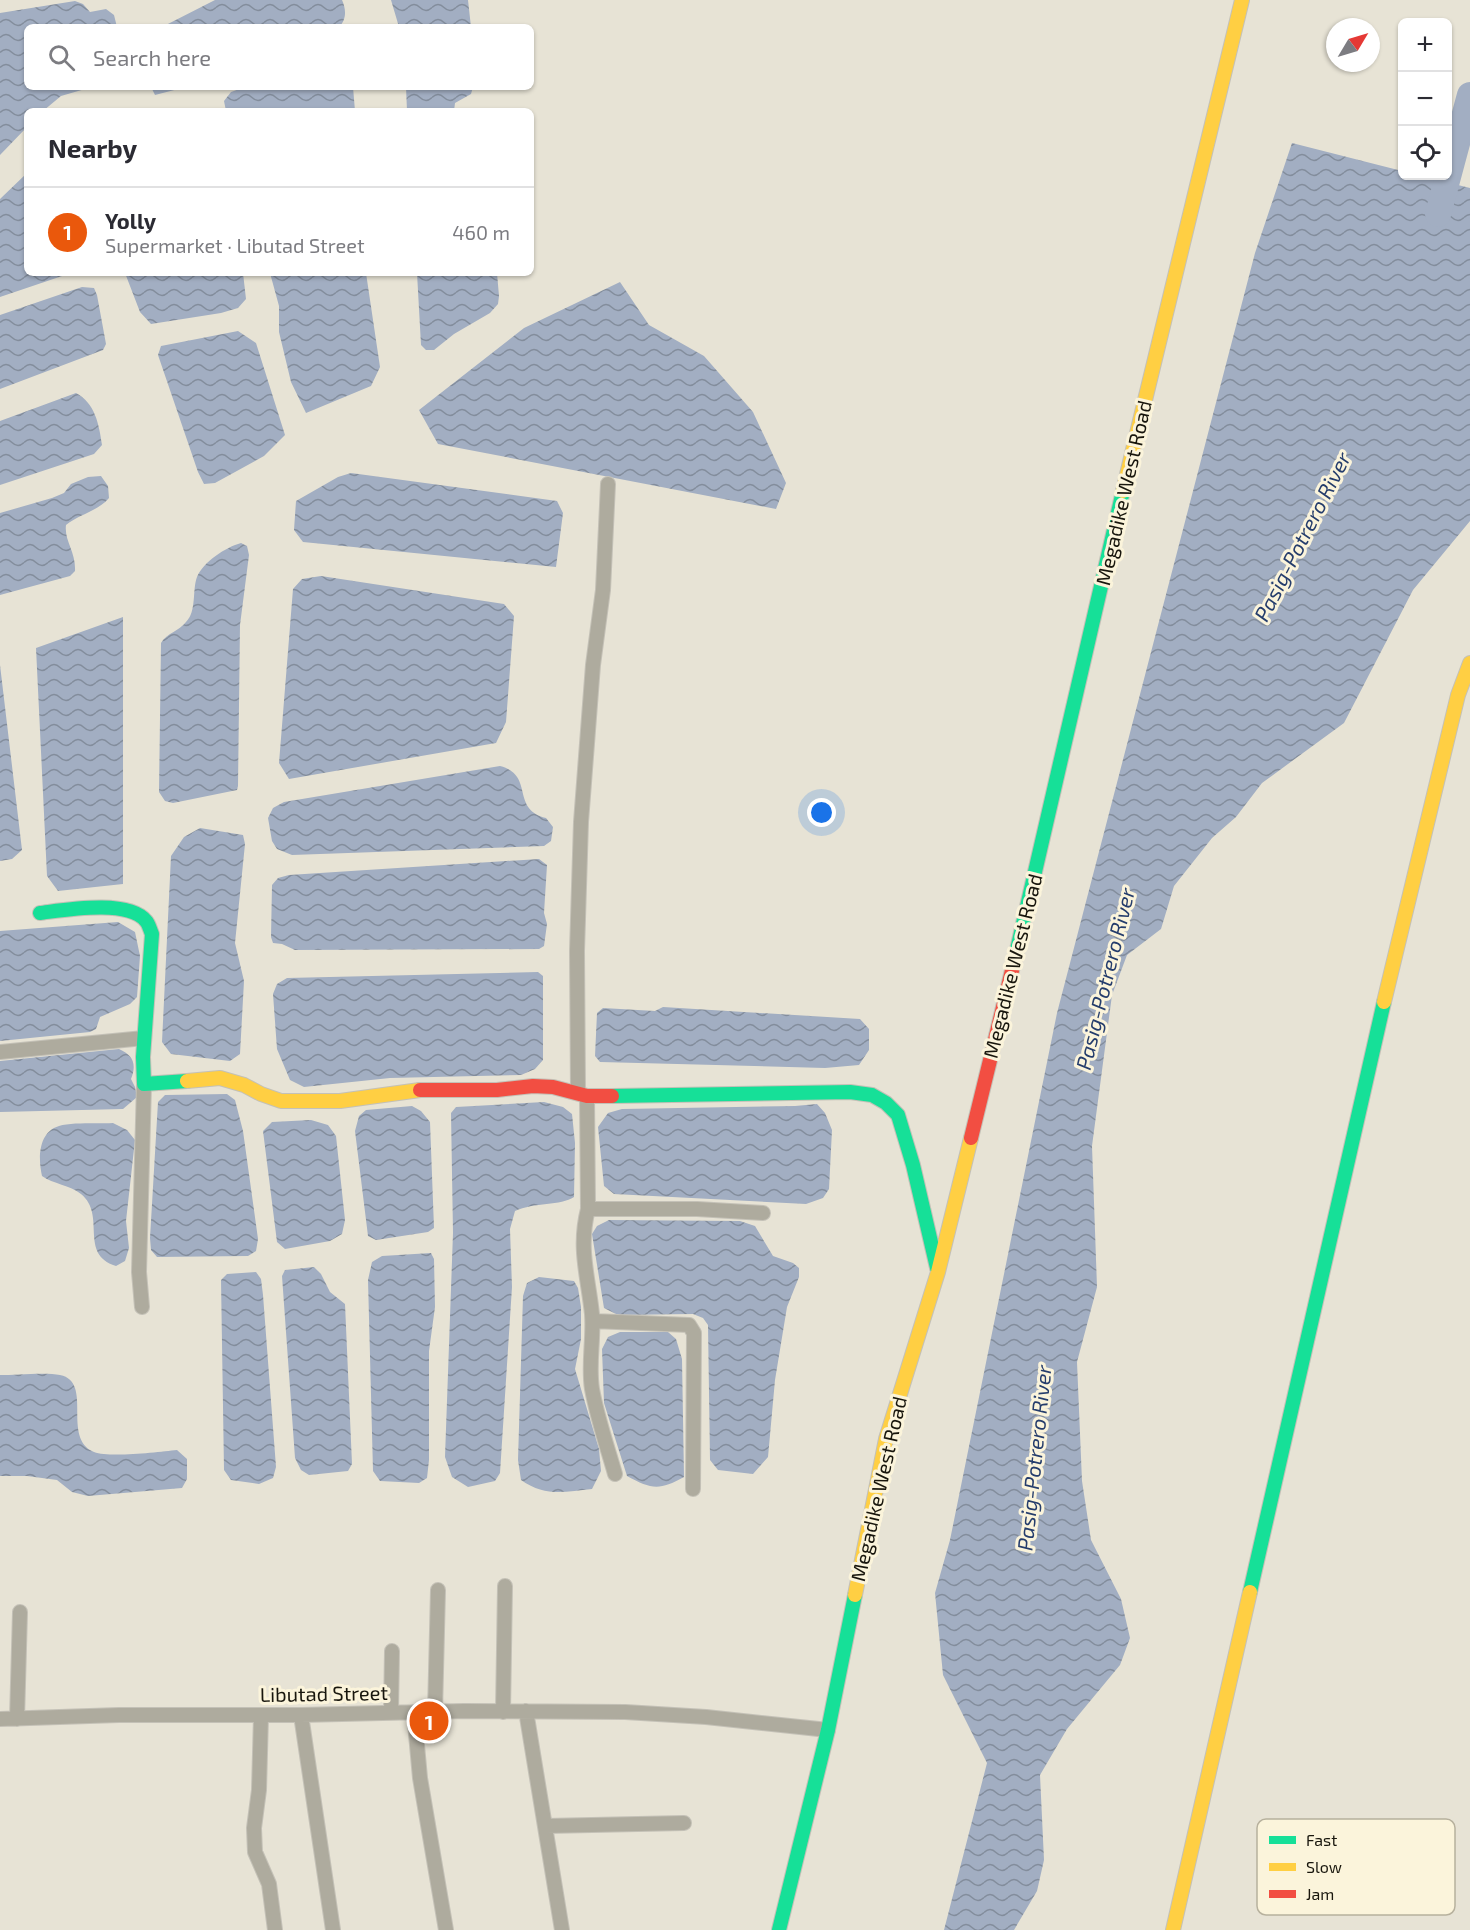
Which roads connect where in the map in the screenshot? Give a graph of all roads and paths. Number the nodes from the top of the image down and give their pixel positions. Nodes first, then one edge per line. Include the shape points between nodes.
1 (1242, 0) edge
2 (608, 484) dead end
3 (1470, 663) edge
4 (40, 913) dead end
5 (144, 1038) junction
6 (0, 1052) edge
7 (144, 1084) junction
8 (582, 1094) junction
9 (588, 1209) junction
10 (763, 1213) dead end
11 (938, 1272) junction
12 (142, 1307) dead end
13 (592, 1321) junction
14 (615, 1474) dead end
15 (693, 1489) dead end
16 (505, 1586) dead end
17 (438, 1590) dead end
18 (20, 1612) dead end
19 (392, 1651) dead end
20 (414, 1712) junction
21 (435, 1712) junction
22 (502, 1712) junction
23 (526, 1712) junction
24 (391, 1713) junction
25 (301, 1715) junction
26 (261, 1716) junction
27 (0, 1719) edge
28 (17, 1719) junction
29 (828, 1730) junction
30 (684, 1823) dead end
31 (546, 1826) junction
32 (275, 1930) edge
33 (333, 1930) edge
34 (446, 1930) edge
35 (562, 1930) edge
36 (779, 1930) edge
37 (1173, 1930) edge

1 - 11 street, Megadike West Road
2 - 8 street via 603,590 580,822 577,951
3 - 37 street via 1458,695 1389,980
4 - 5 street via 122,909 146,922 152,934
5 - 6 street
5 - 7 street
7 - 8 street via 220,1078 281,1101 340,1101 416,1090 533,1086
7 - 12 street via 139,1272
8 - 9 street
8 - 11 street via 872,1095 898,1115
9 - 10 street
9 - 13 street via 582,1253
11 - 29 street, Megadike West Road via 886,1440
13 - 14 street via 592,1389
13 - 15 street via 689,1325 694,1333
16 - 22 street
17 - 21 street
18 - 28 street
19 - 24 street
20 - 21 street, Libutad Street
20 - 24 street, Libutad Street
20 - 34 street via 420,1778
21 - 22 street, Libutad Street
22 - 23 street, Libutad Street
23 - 29 street, Libutad Street via 625,1712
23 - 31 street
24 - 25 street, Libutad Street
25 - 26 street, Libutad Street
25 - 33 street
26 - 28 street, Libutad Street
26 - 32 street via 255,1852 269,1884
27 - 28 street, Libutad Street
29 - 36 street, Megadike West Road
30 - 31 street
31 - 35 street

